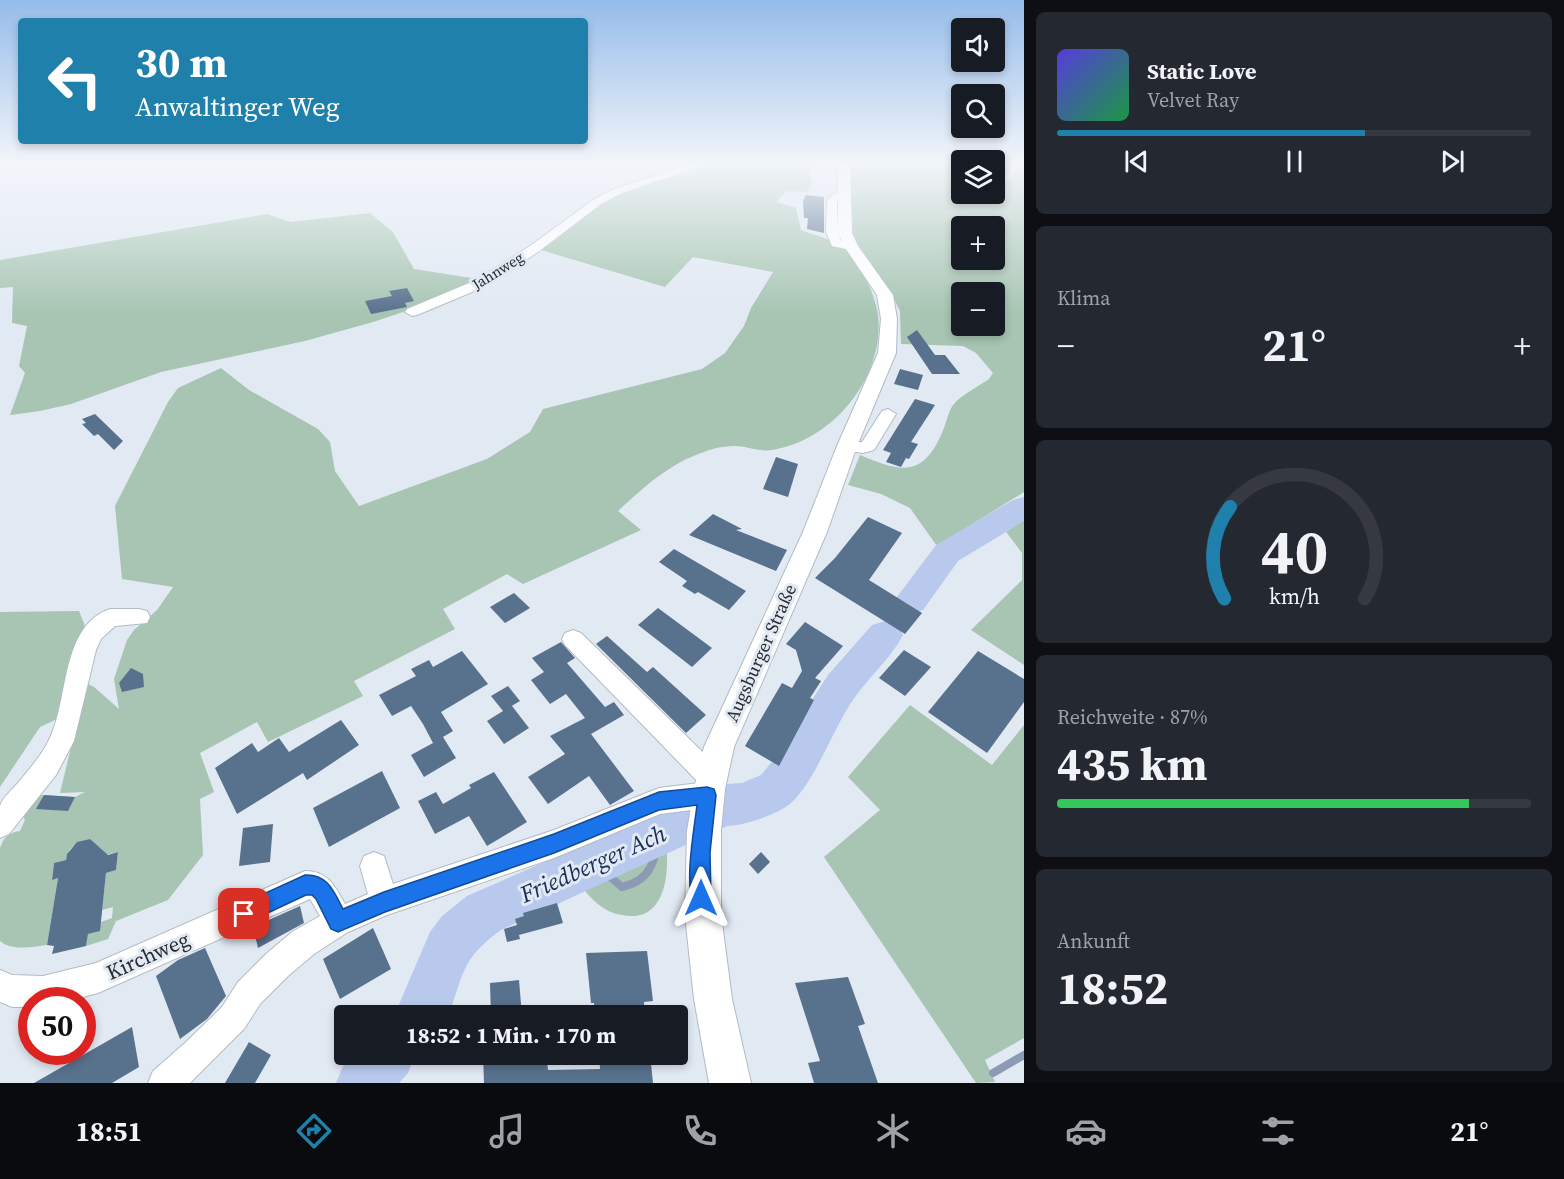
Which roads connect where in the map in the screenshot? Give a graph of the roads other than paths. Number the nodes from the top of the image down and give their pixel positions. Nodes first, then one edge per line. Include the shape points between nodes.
1 (583, 213) edge
2 (844, 213) edge
3 (412, 312) dead end
4 (888, 414) dead end
5 (847, 446) junction
6 (139, 617) dead end
7 (573, 639) dead end
8 (706, 805) junction
9 (0, 825) edge
10 (374, 866) dead end
11 (384, 902) junction
12 (338, 922) junction
13 (0, 986) edge
14 (165, 1083) edge
15 (730, 1083) edge

1 - 3 street, Jahnweg via 479,284
2 - 5 main road, Augsburger Straße via 845,233 885,295 889,319 887,353
4 - 5 street via 868,446
5 - 8 main road, Augsburger Straße via 815,532 722,738
6 - 9 street via 110,618 92,634 65,733 47,767
7 - 8 street
8 - 11 street via 659,801 554,844
8 - 15 main road, Augsburger Straße via 701,898 704,936
10 - 11 street
11 - 12 street
12 - 13 street, Kirchweg via 323,892 315,885 305,885 98,978 43,992 12,991
12 - 14 street via 303,943 277,965 249,993 233,1018

